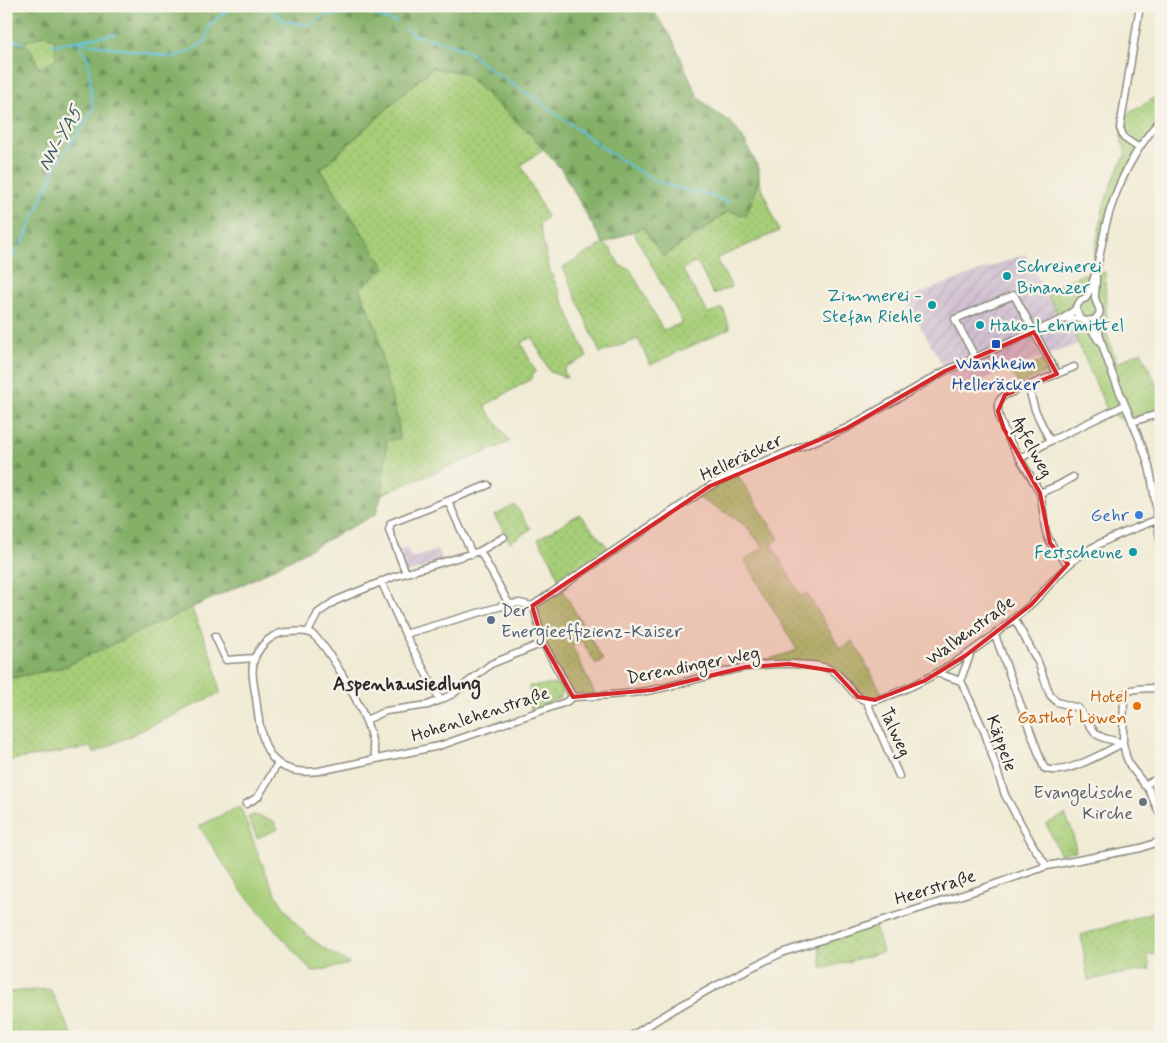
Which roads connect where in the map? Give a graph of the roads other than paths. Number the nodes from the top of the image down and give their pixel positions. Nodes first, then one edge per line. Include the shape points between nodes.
1 (1140, 6) edge
2 (1161, 119) edge
3 (1139, 148) junction
4 (1096, 277) junction
5 (1086, 298) junction
6 (1095, 301) junction
7 (1076, 310) junction
8 (1079, 318) junction
9 (1096, 319) junction
10 (1061, 320) junction
11 (1087, 322) junction
12 (1034, 332) junction
13 (1100, 343) junction
14 (975, 357) junction
15 (1074, 367) dead end
16 (1057, 374) junction
17 (1028, 386) junction
18 (1125, 405) junction
19 (1161, 413) edge
20 (1132, 422) junction
21 (1050, 441) junction
22 (1021, 458) junction
23 (1073, 477) dead end
24 (488, 486) dead end
25 (1040, 493) junction
26 (448, 501) junction
27 (1156, 520) junction
28 (504, 538) dead end
29 (1161, 544) edge
30 (480, 551) junction
31 (472, 554) junction
32 (1068, 564) junction
33 (406, 573) junction
34 (382, 581) junction
35 (509, 604) junction
36 (532, 606) junction
37 (1014, 618) junction
38 (308, 632) junction
39 (405, 634) junction
40 (995, 635) junction
41 (215, 636) dead end
42 (543, 643) junction
43 (970, 653) junction
44 (255, 658) junction
45 (937, 673) junction
46 (961, 681) junction
47 (1161, 688) edge
48 (573, 697) junction
49 (440, 700) junction
50 (866, 700) junction
51 (366, 720) junction
52 (1123, 744) junction
53 (376, 759) junction
54 (278, 763) junction
55 (899, 776) dead end
56 (1161, 778) edge
57 (1144, 785) junction
58 (246, 804) dead end
59 (1161, 817) edge
60 (1161, 840) edge
61 (1046, 866) junction
62 (630, 1037) edge

1 - 3 street via 1120,128 1124,138
2 - 3 street
3 - 4 street via 1114,199
4 - 5 street
4 - 6 street
5 - 6 street
5 - 7 street via 1079,302
6 - 9 street via 1100,310
7 - 8 street
7 - 10 street, Helleräcker
8 - 10 street, Helleräcker
8 - 11 street
9 - 11 street
9 - 13 street
10 - 12 street, Helleräcker
11 - 13 street
12 - 14 street, Helleräcker
12 - 14 street via 1014,295 955,319
12 - 16 street
13 - 18 street
14 - 36 street, Helleräcker via 846,428 710,486
15 - 16 street, Apfelweg
16 - 17 street, Apfelweg
17 - 21 street
17 - 22 street, Apfelweg via 1005,395 997,407 1004,430
18 - 20 street
18 - 21 street
19 - 20 street
20 - 27 street via 1153,481
21 - 22 street
22 - 25 street, Apfelweg
23 - 25 street
24 - 26 street
25 - 32 street, Apfelweg via 1047,535 1055,551
26 - 31 street
26 - 33 street via 389,526
27 - 29 street
27 - 32 street, Walbenstraße via 1095,546
28 - 30 street
30 - 31 street
30 - 35 street
31 - 33 street
32 - 37 street, Walbenstraße via 1031,605
33 - 34 street
34 - 38 street via 326,606 314,618
34 - 39 street
35 - 36 street
35 - 39 street
36 - 42 street
37 - 40 street, Walbenstraße
37 - 52 street via 1038,662 1050,695 1058,702 1078,708 1096,734
38 - 44 street via 277,635 268,640
38 - 51 street via 329,655
39 - 49 street
40 - 43 street, Walbenstraße
40 - 52 street via 1044,768 1074,767
41 - 44 street via 226,660
42 - 48 street
42 - 49 street via 491,664 453,694
43 - 45 street, Walbenstraße
43 - 46 street
44 - 54 street via 252,671 261,735 266,750
45 - 46 street
45 - 50 street, Walbenstraße via 875,700
46 - 61 street, Käppele via 985,733 1005,795
47 - 52 street via 1133,689 1124,695
48 - 50 street, Derendinger Weg via 626,694 746,667 789,664 819,666 834,671 858,697
48 - 53 street, Hohenlehenstraße via 439,746
49 - 51 street via 428,705 386,711
50 - 55 street, Talweg
51 - 53 street
52 - 57 street via 1130,766
53 - 54 street, Hohenlehenstraße via 306,773
54 - 58 street via 258,797
56 - 57 street
57 - 59 street
60 - 61 street, Heerstraße via 1141,848
61 - 62 street, Heerstraße via 784,952 724,982

